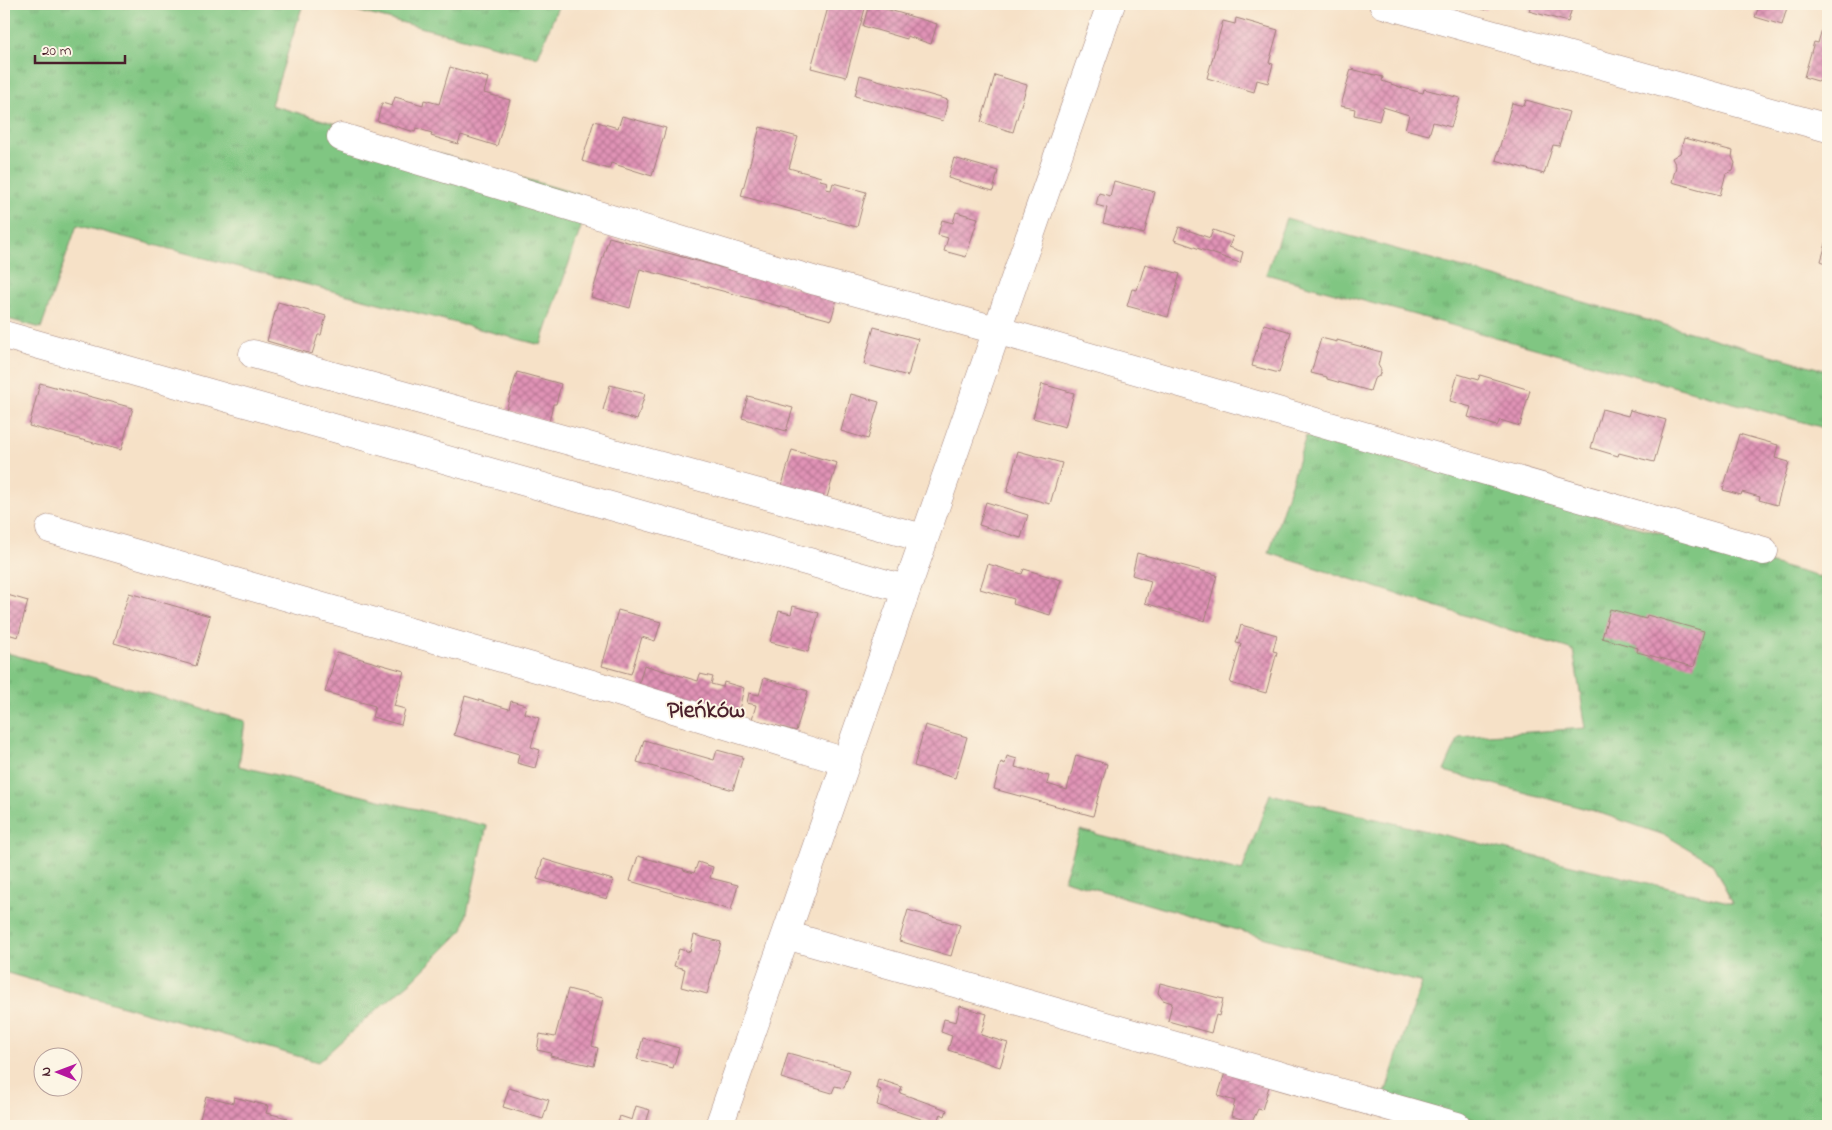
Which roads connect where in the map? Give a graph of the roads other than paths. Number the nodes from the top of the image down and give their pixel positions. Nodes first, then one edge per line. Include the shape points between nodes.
1 (1111, 4) edge
2 (1383, 4) edge
3 (1828, 128) edge
4 (341, 137) dead end
5 (996, 330) junction
6 (4, 334) edge
7 (253, 354) dead end
8 (50, 528) dead end
9 (923, 538) junction
10 (1764, 552) dead end
11 (905, 590) junction
12 (846, 762) junction
13 (786, 935) junction
14 (719, 1126) edge
15 (1457, 1126) edge

1 - 5 street
2 - 3 street
4 - 5 street via 816,281
5 - 9 street
5 - 10 street
6 - 11 street
7 - 9 street
8 - 12 street via 592,684
9 - 11 street
11 - 12 street
12 - 13 street
13 - 14 street
13 - 15 street

